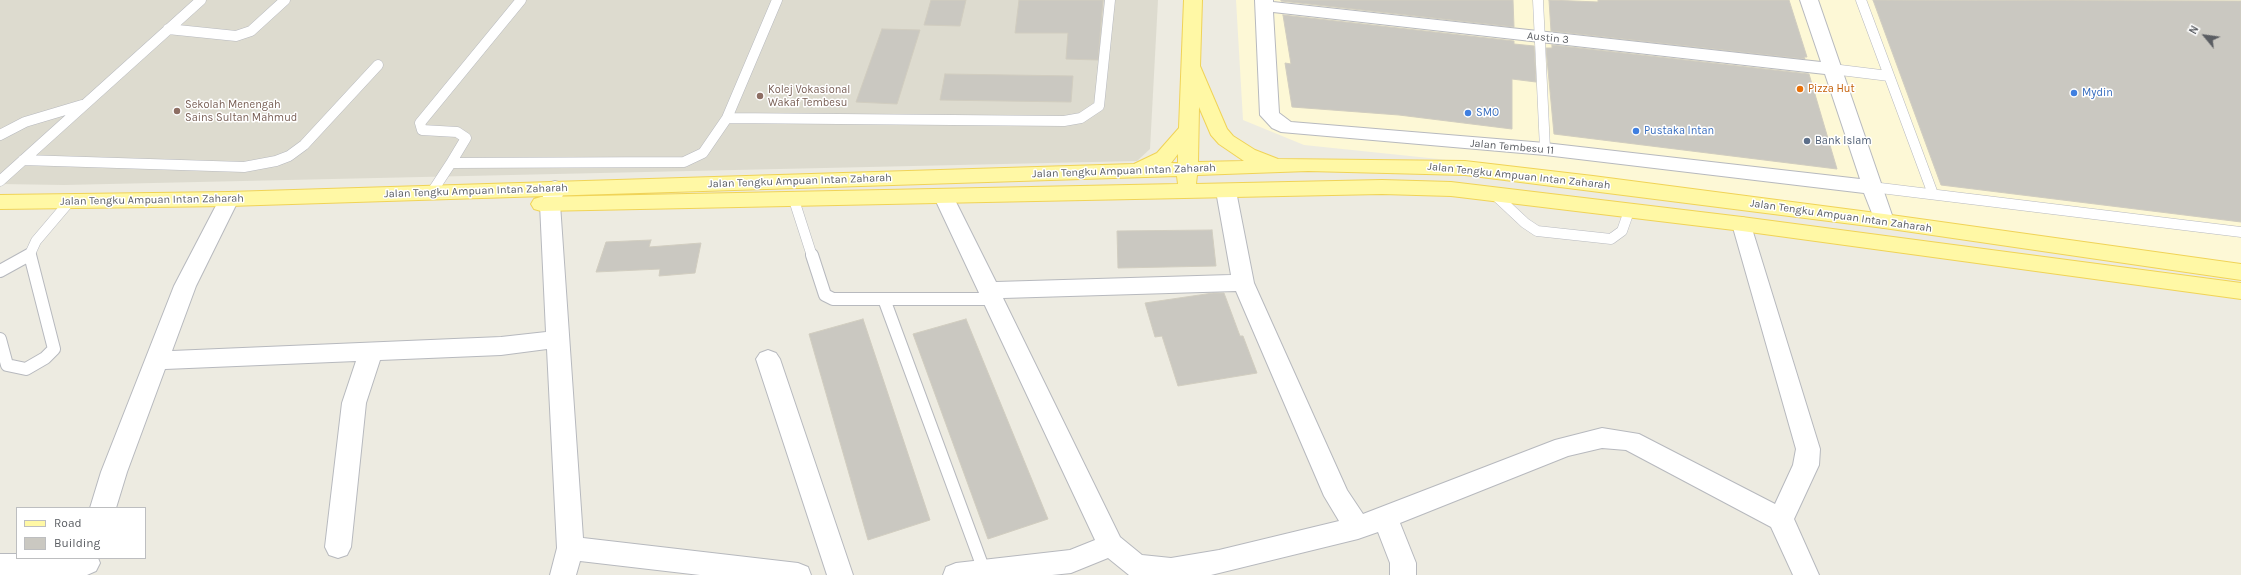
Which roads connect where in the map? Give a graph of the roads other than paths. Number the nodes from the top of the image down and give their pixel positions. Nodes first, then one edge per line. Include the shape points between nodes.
1 (201, 0) edge
2 (285, 0) edge
3 (521, 0) edge
4 (777, 0) edge
5 (1110, 0) edge
6 (1193, 0) edge
7 (1538, 0) edge
8 (1809, 0) edge
9 (1861, 0) edge
10 (1264, 3) edge
11 (168, 29) junction
12 (1540, 37) junction
13 (1191, 61) junction
14 (378, 65) dead end
15 (1832, 69) junction
16 (1889, 76) junction
17 (85, 104) junction
18 (726, 118) junction
19 (1189, 130) junction
20 (0, 135) edge
21 (1545, 149) junction
22 (23, 160) junction
23 (451, 163) junction
24 (1308, 165) junction
25 (1187, 170) junction
26 (1118, 171) junction
27 (0, 181) edge
28 (1872, 187) junction
29 (1226, 191) junction
30 (432, 192) junction
31 (1187, 192) junction
32 (1494, 194) junction
33 (1933, 194) junction
34 (552, 196) junction
35 (944, 197) junction
36 (794, 200) junction
37 (0, 202) edge
38 (226, 204) junction
39 (65, 207) junction
40 (1629, 211) junction
41 (0, 212) edge
42 (1884, 221) junction
43 (1742, 224) junction
44 (2241, 232) edge
45 (30, 254) junction
46 (0, 271) edge
47 (2241, 272) edge
48 (1244, 283) junction
49 (2241, 291) edge
50 (991, 294) junction
51 (884, 299) junction
52 (0, 339) edge
53 (558, 339) junction
54 (371, 352) junction
55 (768, 359) dead end
56 (156, 361) junction
57 (103, 507) edge
58 (1385, 517) junction
59 (1781, 519) junction
60 (1358, 528) junction
61 (1111, 545) junction
62 (338, 546) dead end
63 (570, 548) junction
64 (86, 565) edge
65 (0, 566) edge
66 (985, 573) junction
67 (563, 575) edge
68 (798, 575) edge
69 (840, 575) edge
70 (956, 575) edge
71 (1403, 575) edge
72 (1806, 575) edge

1 - 11 lane
2 - 11 lane via 251,31 236,36
3 - 23 lane via 420,122 422,130 457,132 466,138
4 - 18 lane
5 - 18 lane via 1099,106 1081,118 1064,121
6 - 13 main road
7 - 12 lane
8 - 15 street
9 - 16 lane
10 - 12 street, Austin 3
10 - 21 street, Jalan Tembesu 11 via 1270,115 1279,124 1288,128
11 - 17 lane
12 - 15 street, Austin 3
12 - 21 lane
13 - 19 main road
13 - 24 main road via 1218,131 1226,140 1248,155 1269,162
14 - 22 lane via 304,145 289,156 276,161 244,167
15 - 16 lane
15 - 28 street
16 - 33 lane
17 - 20 lane via 25,122
17 - 22 lane
18 - 23 lane via 703,153 684,162
19 - 25 main road
19 - 26 main road via 1164,158 1148,166
21 - 28 street, Jalan Tembesu 11
22 - 27 lane
23 - 30 lane
24 - 25 main road, Jalan Tengku Ampuan Intan Zaharah
24 - 42 main road, Jalan Tengku Ampuan Intan Zaharah via 1464,168
25 - 26 main road, Jalan Tengku Ampuan Intan Zaharah
25 - 31 main road
26 - 34 main road, Jalan Tengku Ampuan Intan Zaharah
28 - 33 lane
28 - 42 street
29 - 31 main road, Jalan Tengku Ampuan Intan Zaharah
29 - 32 main road, Jalan Tengku Ampuan Intan Zaharah via 1382,187 1451,189
29 - 48 street
30 - 34 main road, Jalan Tengku Ampuan Intan Zaharah
30 - 38 main road, Jalan Tengku Ampuan Intan Zaharah
31 - 35 main road, Jalan Tengku Ampuan Intan Zaharah
32 - 40 main road, Jalan Tengku Ampuan Intan Zaharah
32 - 40 lane via 1537,231 1612,239 1622,231
33 - 44 lane
34 - 36 main road, Jalan Tengku Ampuan Intan Zaharah
34 - 38 main road, Jalan Tengku Ampuan Intan Zaharah
34 - 53 street
35 - 36 main road, Jalan Tengku Ampuan Intan Zaharah
35 - 50 street
36 - 51 lane via 825,295 833,299
37 - 39 main road, Jalan Tengku Ampuan Intan Zaharah
38 - 39 main road, Jalan Tengku Ampuan Intan Zaharah
38 - 56 street via 185,286
39 - 41 main road, Jalan Tengku Ampuan Intan Zaharah
39 - 45 lane via 36,241
40 - 43 main road, Jalan Tengku Ampuan Intan Zaharah
42 - 47 main road, Jalan Tengku Ampuan Intan Zaharah
43 - 49 main road, Jalan Tengku Ampuan Intan Zaharah
43 - 59 street via 1808,449 1806,464
45 - 46 lane
45 - 52 lane via 54,349 45,358 26,369 7,365
48 - 50 street
48 - 60 street via 1337,496
50 - 51 lane
50 - 61 street
51 - 66 lane
53 - 54 street via 502,346
53 - 63 street
54 - 56 street
54 - 62 street via 354,403
55 - 69 street
56 - 57 street
58 - 59 street via 1564,447 1602,438 1630,441
58 - 60 street
58 - 71 street via 1404,563
59 - 72 street
60 - 61 street via 1219,562 1170,570 1134,565
61 - 66 street via 1071,561
63 - 67 street
63 - 68 street
64 - 65 street
66 - 70 street

